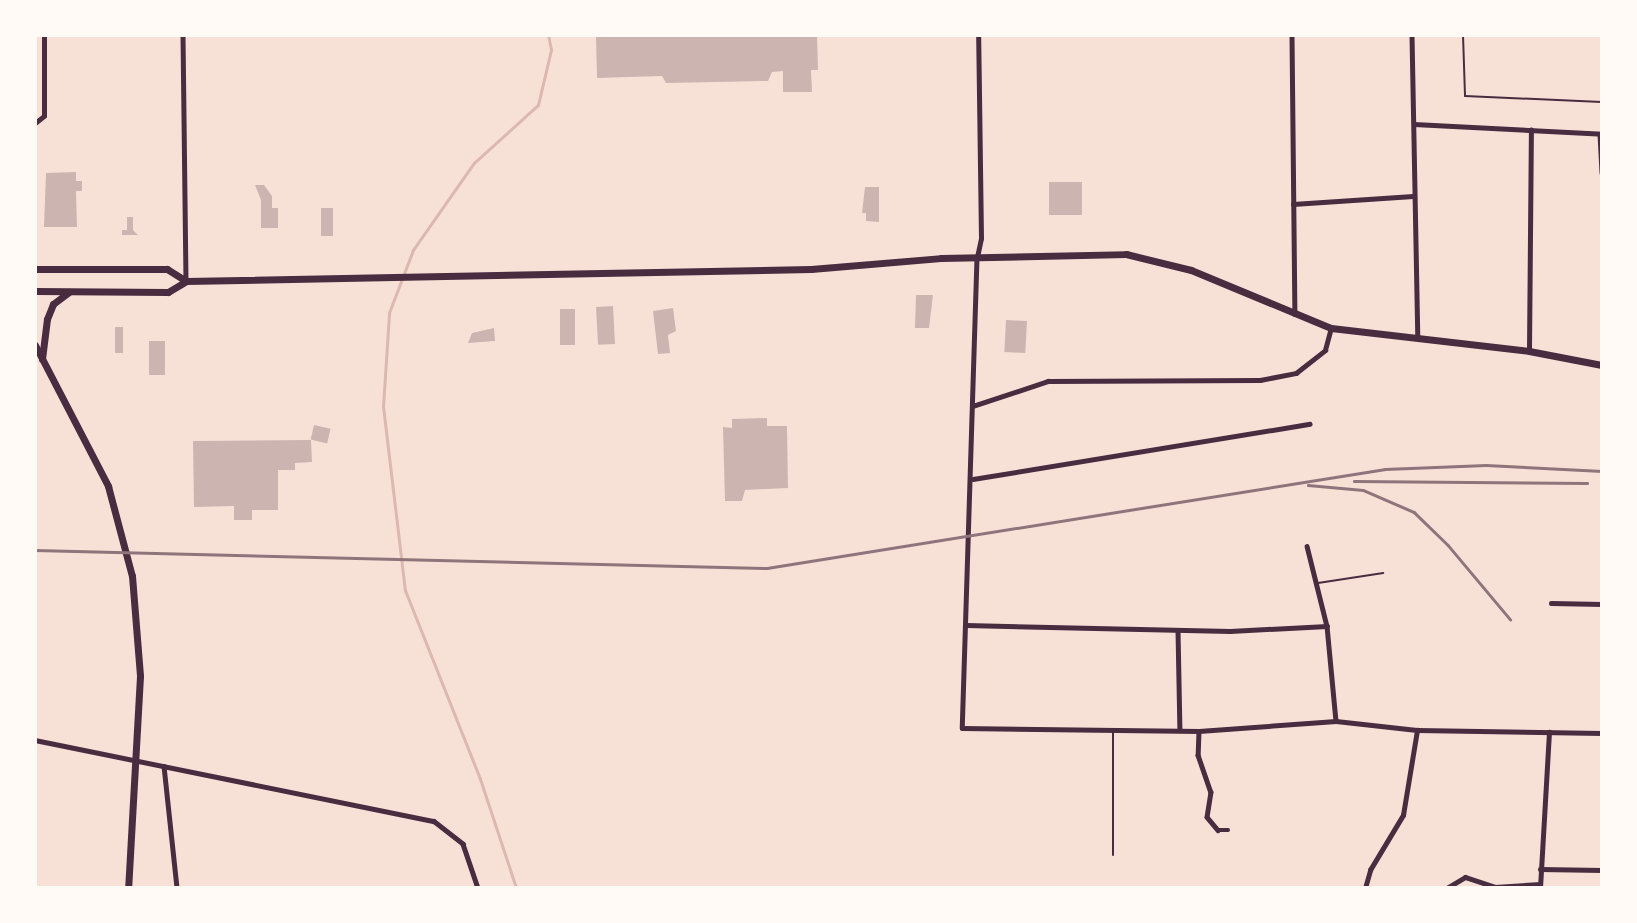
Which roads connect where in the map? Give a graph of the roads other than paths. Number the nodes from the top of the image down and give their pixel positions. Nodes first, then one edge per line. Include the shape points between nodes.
1 (44, 35) edge
2 (183, 35) edge
3 (978, 35) edge
4 (1292, 35) edge
5 (1412, 35) edge
6 (35, 123) edge
7 (1414, 124) junction
8 (1531, 130) junction
9 (1601, 134) edge
10 (1602, 173) edge
11 (1413, 196) junction
12 (1293, 204) junction
13 (977, 257) junction
14 (35, 268) edge
15 (186, 281) junction
16 (35, 291) edge
17 (70, 291) junction
18 (1295, 314) junction
19 (1331, 328) junction
20 (1418, 337) junction
21 (35, 345) edge
22 (1530, 351) junction
23 (42, 359) junction
24 (1602, 365) edge
25 (973, 406) junction
26 (1310, 424) dead end
27 (973, 479) junction
28 (1307, 546) dead end
29 (1383, 573) dead end
30 (1316, 583) junction
31 (1551, 603) dead end
32 (1602, 604) edge
33 (966, 625) junction
34 (1326, 626) junction
35 (1178, 630) junction
36 (1336, 721) junction
37 (1113, 730) junction
38 (1180, 730) junction
39 (1416, 730) junction
40 (1199, 731) junction
41 (1549, 732) junction
42 (1602, 733) edge
43 (35, 740) edge
44 (164, 766) junction
45 (1228, 830) dead end
46 (1113, 856) dead end
47 (1540, 869) junction
48 (1602, 870) edge
49 (1540, 886) edge
50 (128, 888) edge
51 (177, 888) edge
52 (478, 888) edge
53 (1365, 888) edge
54 (1447, 888) edge

1 - 6 street via 44,116
2 - 15 street
3 - 13 street via 981,238
4 - 12 street
5 - 7 street
7 - 8 street
7 - 11 street
8 - 9 street
8 - 22 street
9 - 10 street
11 - 12 street
11 - 20 street
12 - 18 street
13 - 15 main road via 830,268
13 - 18 main road via 1126,254 1158,260
13 - 25 street
14 - 15 main road via 167,269
15 - 17 main road via 168,292
16 - 17 main road
17 - 23 main road via 53,304
18 - 19 main road
19 - 20 main road
19 - 25 street via 1325,350 1296,373 1260,380 1048,382
20 - 22 main road
21 - 23 main road
22 - 24 main road
23 - 50 main road via 89,445 117,514 132,576 139,636
25 - 27 street
26 - 27 street
27 - 33 street
28 - 30 street
29 - 30 lane
30 - 34 street
31 - 32 street
33 - 35 street
33 - 37 street via 962,728
34 - 35 street
34 - 36 street
35 - 38 street
36 - 39 street
36 - 40 street
37 - 38 street
37 - 46 lane
38 - 40 street
39 - 41 street
39 - 53 street via 1403,815 1370,870
40 - 45 street via 1198,755 1211,792 1208,817 1218,830
41 - 42 street
41 - 47 street
43 - 44 street
44 - 51 street
44 - 52 street via 434,821 463,844
47 - 48 street
47 - 49 street
49 - 54 street via 1495,887 1465,877

